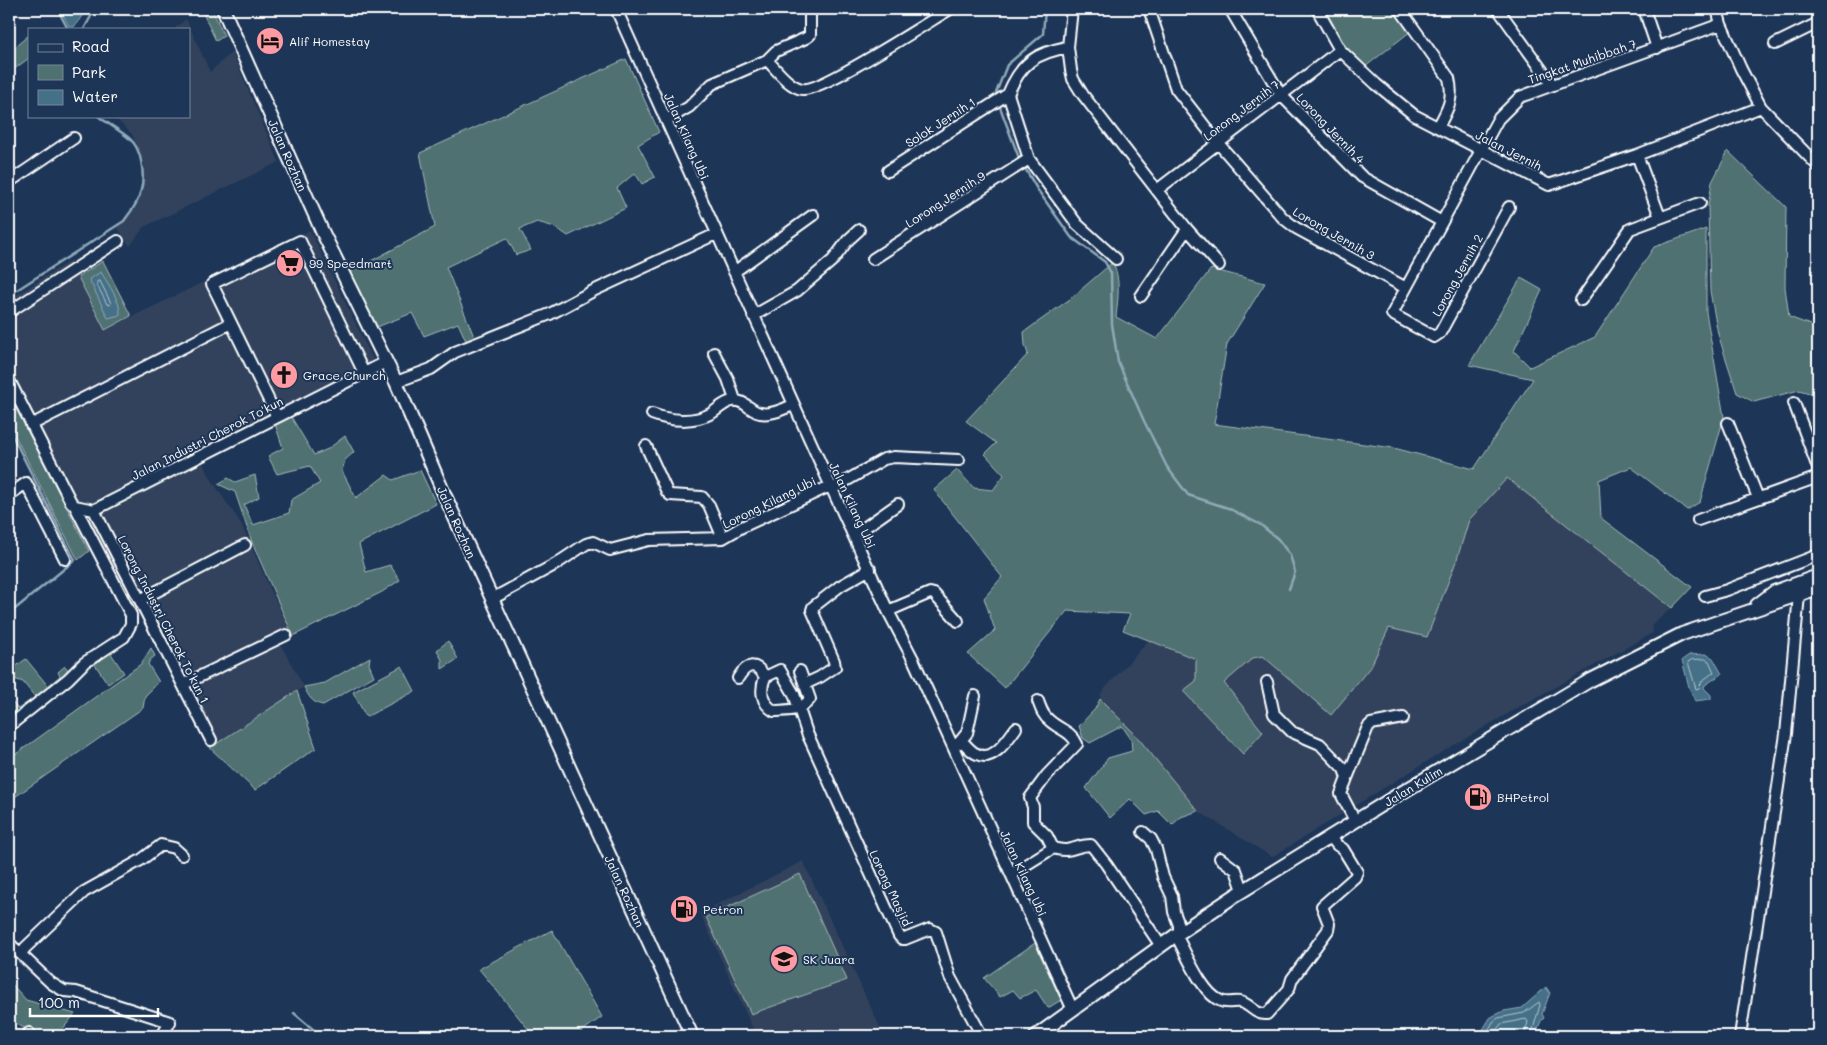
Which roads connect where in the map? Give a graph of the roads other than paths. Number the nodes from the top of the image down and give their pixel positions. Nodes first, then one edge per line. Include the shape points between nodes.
1 (223, 9) edge
2 (616, 9) edge
3 (813, 9) edge
4 (950, 9) edge
5 (1072, 9) edge
6 (1148, 9) edge
7 (1230, 9) edge
8 (1317, 9) edge
9 (1400, 9) edge
10 (1498, 9) edge
11 (1644, 9) edge
12 (1717, 9) edge
13 (1818, 23) edge
14 (1721, 24) junction
15 (1775, 44) dead end
16 (1068, 47) junction
17 (1657, 48) junction
18 (1340, 50) junction
19 (767, 60) junction
20 (1552, 84) junction
21 (1008, 94) junction
22 (1281, 95) junction
23 (1761, 107) junction
24 (667, 120) junction
25 (1438, 126) junction
26 (74, 138) dead end
27 (1218, 143) junction
28 (1481, 150) junction
29 (1637, 155) junction
30 (1029, 159) junction
31 (1818, 166) edge
32 (888, 171) dead end
33 (9, 182) edge
34 (1157, 190) junction
35 (1700, 203) dead end
36 (1509, 207) dead end
37 (813, 215) dead end
38 (1660, 217) junction
39 (1442, 222) junction
40 (1188, 229) junction
41 (859, 230) dead end
42 (716, 234) junction
43 (118, 241) dead end
44 (1116, 258) dead end
45 (874, 259) dead end
46 (1219, 265) dead end
47 (734, 272) junction
48 (1406, 288) junction
49 (1141, 296) dead end
50 (1581, 300) dead end
51 (9, 312) edge
52 (1392, 314) joint
53 (753, 316) junction
54 (231, 323) junction
55 (714, 353) dead end
56 (386, 362) junction
57 (364, 373) junction
58 (9, 380) edge
59 (396, 382) junction
60 (735, 400) junction
61 (1794, 403) dead end
62 (793, 405) junction
63 (652, 414) dead end
64 (277, 417) junction
65 (1728, 423) dead end
66 (31, 425) junction
67 (646, 446) dead end
68 (959, 460) dead end
69 (1818, 468) edge
70 (1818, 477) edge
71 (831, 488) junction
72 (9, 495) edge
73 (1758, 498) junction
74 (898, 504) dead end
75 (75, 506) junction
76 (94, 510) junction
77 (1698, 520) dead end
78 (852, 533) junction
79 (723, 538) junction
80 (245, 545) dead end
81 (1818, 555) edge
82 (65, 560) dead end
83 (870, 569) junction
84 (1818, 576) edge
85 (1818, 588) edge
86 (1800, 594) junction
87 (1704, 596) dead end
88 (492, 599) junction
89 (140, 600) junction
90 (888, 610) junction
91 (1750, 612) junction
92 (958, 621) dead end
93 (286, 635) dead end
94 (800, 671) dead end
95 (764, 677) junction
96 (738, 678) dead end
97 (1267, 682) dead end
98 (184, 684) junction
99 (805, 684) junction
100 (975, 696) dead end
101 (1038, 701) dead end
102 (798, 709) junction
103 (1403, 718) dead end
104 (9, 726) edge
105 (1016, 728) dead end
106 (211, 740) dead end
107 (962, 741) junction
108 (953, 748) junction
109 (1346, 778) junction
110 (1355, 821) junction
111 (1143, 832) dead end
112 (1330, 836) junction
113 (1053, 848) junction
114 (182, 855) dead end
115 (1220, 858) dead end
116 (1011, 874) junction
117 (1243, 890) junction
118 (1178, 934) junction
119 (9, 943) edge
120 (1162, 946) junction
121 (21, 954) junction
122 (1072, 1010) junction
123 (162, 1036) edge
124 (692, 1036) edge
125 (982, 1036) edge
126 (1036, 1036) edge
127 (1740, 1036) edge

1 - 56 main road, Jalan Rozhan via 322,231
2 - 24 street, Jalan Kilang Ubi
3 - 19 street via 810,35 776,51
4 - 19 street via 835,78 812,88 804,90 793,85
5 - 16 street
6 - 27 street, Lorong Jernih 3 via 1176,89
7 - 22 street, Lorong Jernih 4
8 - 18 street, Jalan Jernih
9 - 25 street via 1450,78 1451,102
10 - 20 street
11 - 17 street
12 - 14 street
13 - 15 street
14 - 17 street, Tingkat Muhibbah 7
14 - 23 street
16 - 21 street via 1033,58 1023,67
16 - 34 street via 1073,79
17 - 20 street, Tingkat Muhibbah 7
18 - 22 street, Lorong Jernih 7
18 - 25 street, Jalan Jernih via 1414,115
19 - 24 street via 712,84 689,107
20 - 28 street, Tingkat Muhibbah 7 via 1520,96 1498,119
21 - 30 street
21 - 32 street, Solok Jernih 1
22 - 27 street, Lorong Jernih 7
22 - 39 street, Lorong Jernih 4 via 1362,177
23 - 29 street, Jalan Jernih
23 - 31 street
24 - 42 street, Jalan Kilang Ubi
25 - 28 street, Jalan Jernih
26 - 33 street
27 - 34 street, Lorong Jernih 7
27 - 48 street, Lorong Jernih 3 via 1289,224
28 - 29 street, Jalan Jernih via 1549,185
28 - 39 street, Tingkat Muhibbah 7
29 - 38 street
30 - 44 street via 1076,224
30 - 45 street, Lorong Jernih 9
34 - 40 street
35 - 38 street
36 - 52 street, Lorong Jernih 2 via 1440,333 1434,337
37 - 47 street
38 - 50 street via 1630,229
39 - 48 street, Tingkat Muhibbah 7
40 - 46 street
40 - 49 street
41 - 53 street via 797,291
42 - 47 street, Jalan Kilang Ubi
42 - 59 street via 550,314 455,352 431,369
43 - 51 street
47 - 53 street, Jalan Kilang Ubi
48 - 52 street, Tingkat Muhibbah 7
53 - 62 street, Jalan Kilang Ubi
54 - 57 street via 212,284 300,241
54 - 64 street
54 - 66 street
55 - 60 street
56 - 57 street, Jalan Industri Cherok To'kun
56 - 59 main road, Jalan Rozhan
57 - 64 street, Jalan Industri Cherok To'kun
58 - 66 street
59 - 88 main road, Jalan Rozhan
60 - 62 street via 759,413
60 - 63 street via 701,418 669,420
61 - 69 street
62 - 71 street, Jalan Kilang Ubi
64 - 76 street, Jalan Industri Cherok To'kun
65 - 73 street
66 - 75 street
67 - 79 street via 667,492 670,495 702,497
68 - 71 street, Lorong Kilang Ubi via 884,459
70 - 73 street
71 - 78 street, Jalan Kilang Ubi
71 - 79 street, Lorong Kilang Ubi
72 - 82 street via 26,484
73 - 77 street
74 - 78 street
75 - 76 street
75 - 104 street via 131,615 131,624 124,637 84,663
76 - 89 street, Lorong Industri Cherok To'kun 1
78 - 83 street, Jalan Kilang Ubi
79 - 88 street, Lorong Kilang Ubi via 649,540 610,550 593,542
80 - 89 street
81 - 87 street
83 - 90 street, Jalan Kilang Ubi
83 - 99 street via 813,607 835,667
84 - 91 main road via 1774,592
85 - 86 main road, Jalan Kulim
86 - 91 main road, Jalan Kulim
86 - 127 street via 1786,734
88 - 124 main road, Jalan Rozhan
89 - 98 street, Lorong Industri Cherok To'kun 1
90 - 92 street via 930,593
90 - 108 street, Jalan Kilang Ubi
91 - 110 main road, Jalan Kulim via 1682,634 1589,681
93 - 98 street
94 - 99 street
95 - 96 street via 754,665 742,670
95 - 102 street via 780,670 783,672
95 - 102 street via 761,692 770,709
97 - 109 street via 1274,714 1292,732 1320,744 1344,769
98 - 106 street, Lorong Industri Cherok To'kun 1
99 - 102 street via 810,699
100 - 107 street via 967,733
101 - 113 street via 1050,722 1073,735 1078,744 1030,798 1032,822 1047,836
102 - 125 street, Lorong Masjid via 899,936 906,940 930,929 936,932 950,977
103 - 109 street via 1368,727
105 - 107 street via 994,753 984,756 976,754
107 - 108 street
108 - 116 street, Jalan Kilang Ubi
109 - 110 street via 1341,794
110 - 112 main road, Jalan Kulim
111 - 118 street via 1156,849 1172,896
112 - 117 main road, Jalan Kulim
112 - 118 street via 1343,849 1357,872 1355,878 1322,906 1328,930 1292,979 1289,989 1267,1014 1260,1015 1241,1002 1214,998
113 - 116 street
113 - 120 street via 1063,851 1090,845
114 - 121 street via 174,848 161,845 84,892
115 - 117 street via 1236,870
116 - 122 street, Jalan Kilang Ubi
117 - 118 main road, Jalan Kulim
118 - 120 main road, Jalan Kulim
119 - 121 street
120 - 122 main road, Jalan Kulim
121 - 123 street via 64,991 170,1022
122 - 126 main road, Jalan Kulim

